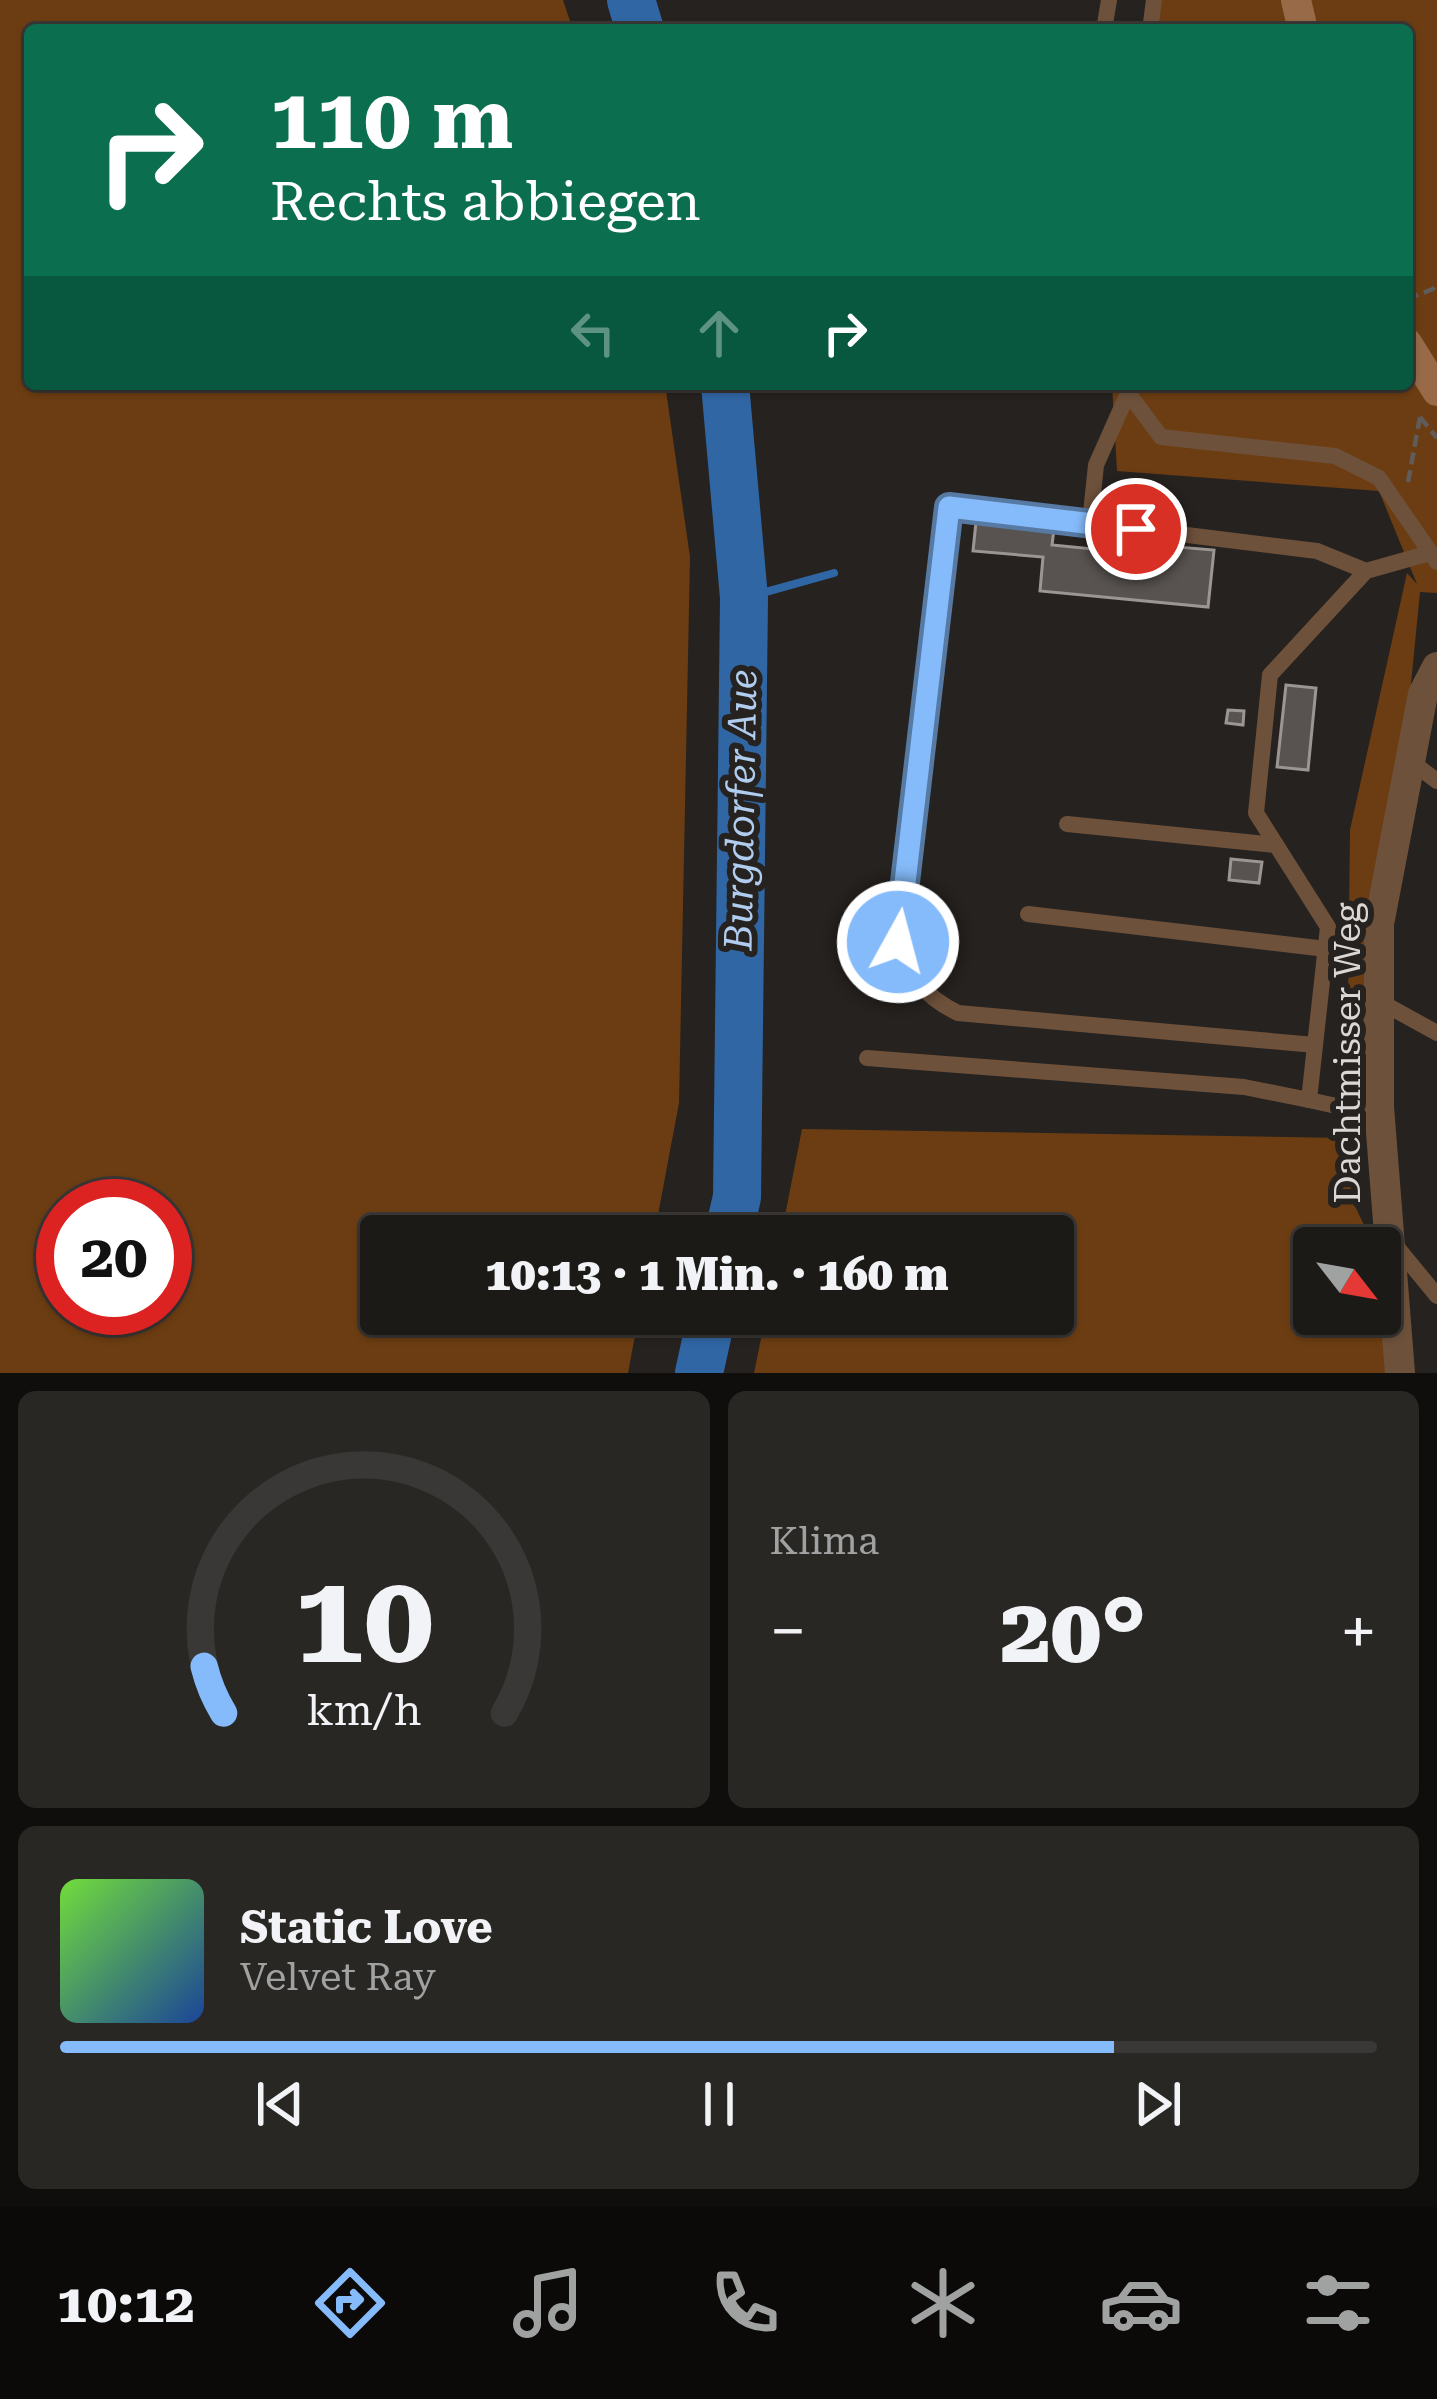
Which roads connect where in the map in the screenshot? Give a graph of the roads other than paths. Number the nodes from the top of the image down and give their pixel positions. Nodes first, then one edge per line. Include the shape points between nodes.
1 (1413, 360) edge
2 (1124, 390) edge
3 (1126, 390) edge
4 (1428, 404) edge
5 (1090, 524) junction
6 (1433, 558) edge
7 (1366, 571) junction
8 (1437, 667) edge
9 (1409, 760) junction
10 (1437, 781) edge
11 (1067, 824) dead end
12 (1276, 845) junction
13 (1028, 914) dead end
14 (1326, 949) junction
15 (1379, 1001) junction
16 (1437, 1033) edge
17 (1315, 1045) junction
18 (867, 1058) dead end
19 (1309, 1100) junction
20 (1379, 1107) junction
21 (1388, 1227) edge
22 (1401, 1252) edge
23 (1437, 1296) edge
24 (1397, 1335) edge
25 (1400, 1373) edge

1 - 4 street
2 - 5 lane via 1096,465
3 - 6 lane via 1161,436 1335,456 1379,478
5 - 7 lane via 1317,551
5 - 17 lane via 949,507 898,942 911,978 958,1013
6 - 7 lane
7 - 12 lane via 1270,675 1256,813
8 - 9 street, Dachtmisser Weg
9 - 10 lane
9 - 15 street, Dachtmisser Weg via 1378,924
11 - 12 lane
12 - 14 lane via 1328,927
13 - 14 lane
14 - 17 lane
15 - 16 lane
15 - 20 street, Dachtmisser Weg
17 - 19 lane
18 - 19 lane via 1244,1087
19 - 20 lane
20 - 21 street, Dachtmisser Weg
22 - 23 lane
24 - 25 street, Dachtmisser Weg

